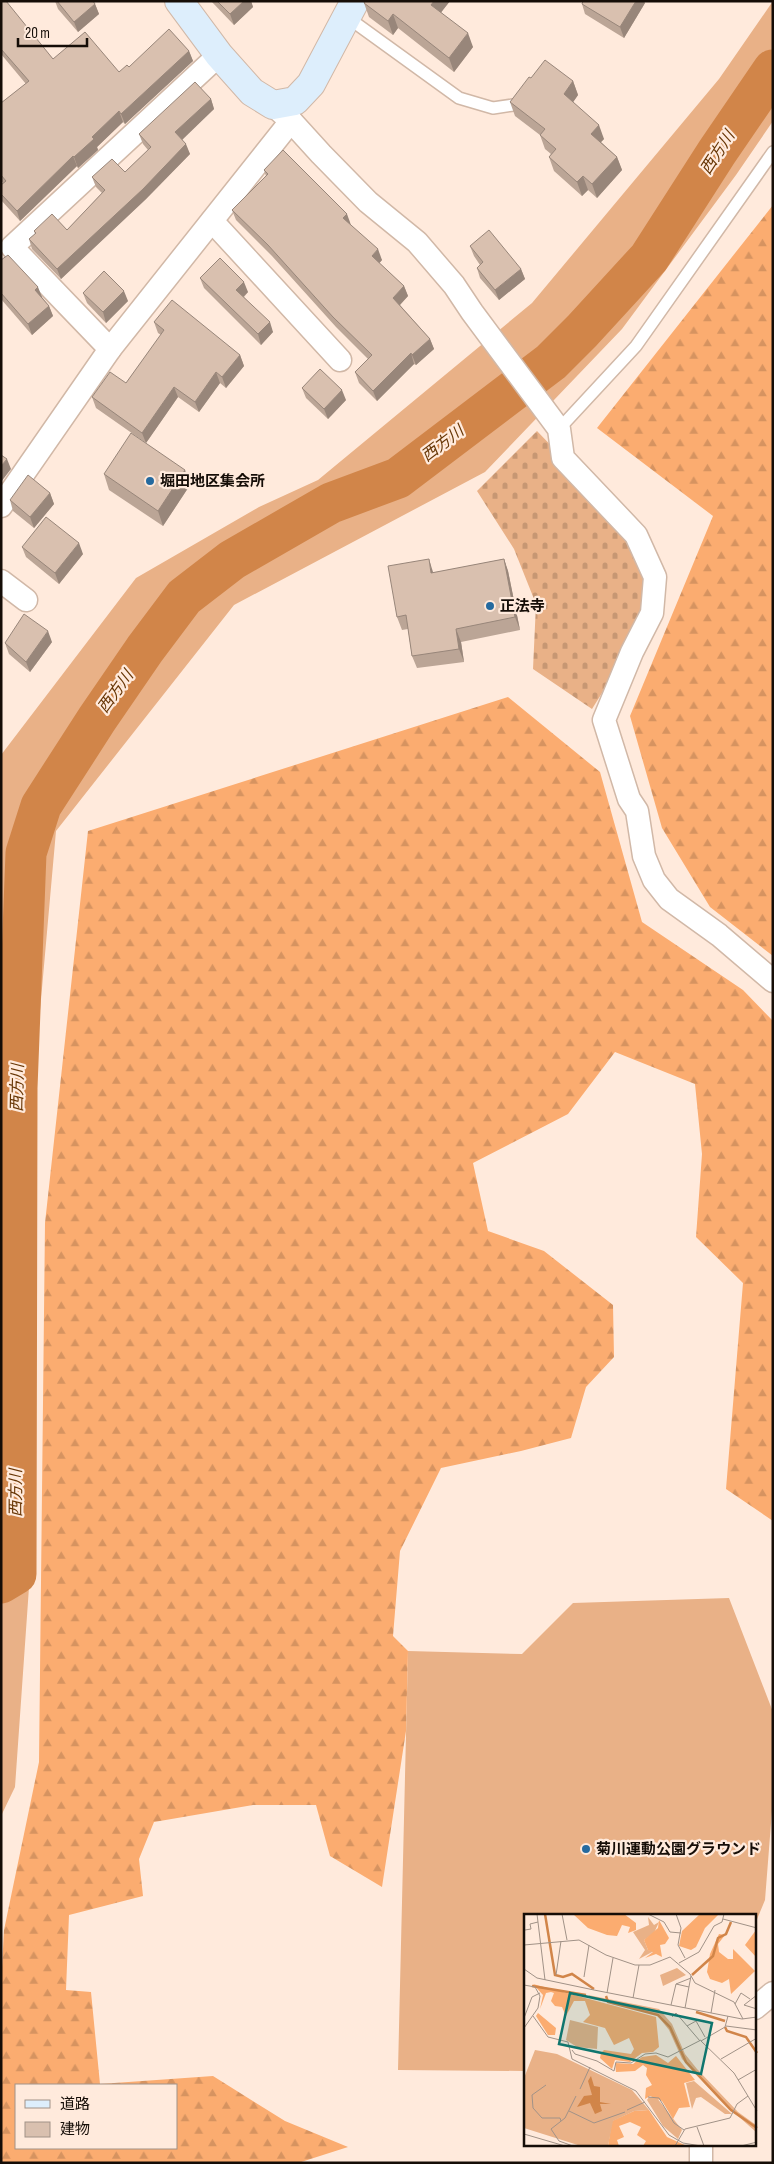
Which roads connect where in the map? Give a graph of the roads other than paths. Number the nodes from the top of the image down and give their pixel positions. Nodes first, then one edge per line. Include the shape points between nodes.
1 (179, 1) edge
2 (351, 9) edge
3 (219, 55) junction
4 (513, 105) edge
5 (282, 113) junction
6 (773, 152) edge
7 (212, 221) junction
8 (110, 349) junction
9 (340, 360) dead end
10 (559, 429) junction
11 (1, 506) edge
12 (1, 581) edge
13 (26, 600) dead end
14 (773, 981) edge
15 (701, 2146) edge
16 (701, 2163) edge

1 - 3 street
2 - 4 lane via 458,98 493,108
2 - 5 street via 311,84
3 - 5 street via 252,92
3 - 8 street via 12,247
5 - 7 street
5 - 10 street via 368,202 417,242 454,285
6 - 10 lane via 636,346
7 - 8 street
7 - 9 street
8 - 11 street
10 - 14 street via 563,458 636,535 655,577 652,613 604,720 629,799 637,811 644,856 654,880 669,899 719,935
12 - 13 street
15 - 16 street

